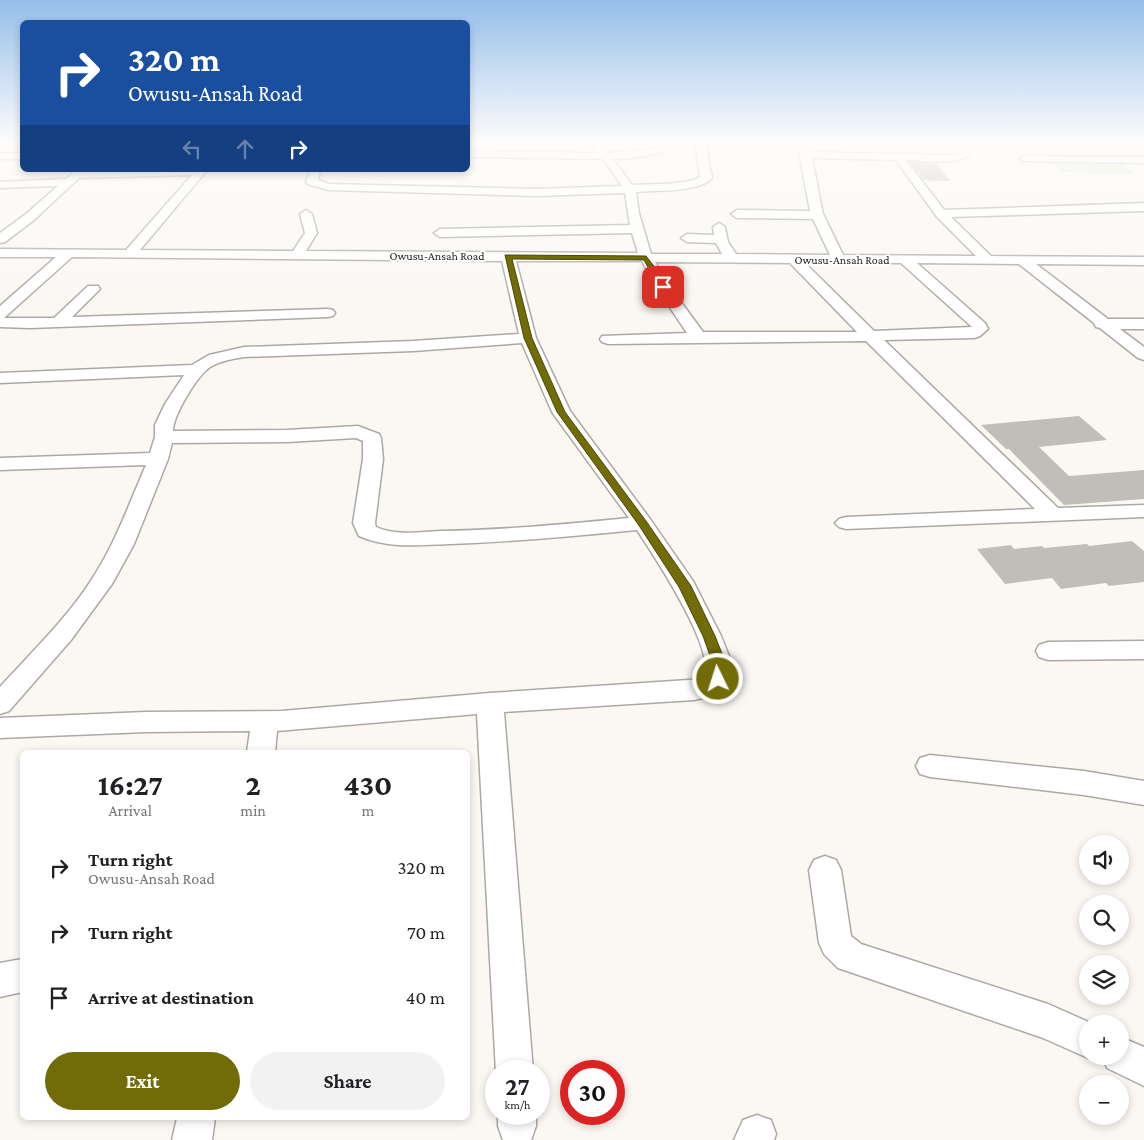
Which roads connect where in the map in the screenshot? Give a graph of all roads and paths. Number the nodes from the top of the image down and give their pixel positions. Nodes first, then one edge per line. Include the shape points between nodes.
1 (54, 195) edge
2 (180, 195) edge
3 (631, 195) edge
4 (813, 195) edge
5 (927, 195) edge
6 (1144, 207) edge
7 (306, 214) dead end
8 (737, 214) dead end
9 (941, 214) junction
10 (817, 215) junction
11 (637, 229) junction
12 (440, 233) dead end
13 (687, 238) dead end
14 (0, 239) edge
15 (0, 253) edge
16 (68, 254) junction
17 (129, 255) junction
18 (296, 256) junction
19 (508, 257) junction
20 (646, 258) junction
21 (732, 259) junction
22 (795, 260) junction
23 (839, 260) junction
24 (906, 261) junction
25 (989, 261) junction
26 (1023, 261) junction
27 (1144, 261) edge
28 (92, 289) dead end
29 (328, 313) dead end
30 (0, 314) edge
31 (59, 321) junction
32 (0, 322) edge
33 (1101, 324) junction
34 (1144, 324) edge
35 (870, 336) junction
36 (698, 337) junction
37 (528, 338) junction
38 (608, 339) dead end
39 (1144, 356) edge
40 (196, 370) junction
41 (0, 378) edge
42 (164, 437) junction
43 (158, 459) junction
44 (3, 468) edge
45 (1144, 512) edge
46 (1054, 516) junction
47 (643, 523) junction
48 (846, 523) dead end
49 (1048, 650) dead end
50 (1144, 650) edge
51 (490, 703) junction
52 (0, 704) edge
53 (265, 721) junction
54 (0, 728) edge
55 (260, 750) edge
56 (930, 766) dead end
57 (1144, 793) edge
58 (825, 870) dead end
59 (20, 976) edge
60 (0, 980) edge
61 (1079, 1036) edge
62 (513, 1060) edge
63 (1129, 1060) edge
64 (1144, 1067) edge
65 (196, 1120) edge
66 (192, 1140) edge

1 - 14 street
2 - 17 street
3 - 11 street
4 - 10 street
5 - 9 street
6 - 9 street
7 - 18 street via 311,233
8 - 10 street
9 - 25 street
10 - 23 street
11 - 12 street
11 - 20 street
13 - 21 street via 721,233
15 - 16 street, Owusu-Ansah Road
16 - 17 street, Owusu-Ansah Road
16 - 30 street
17 - 18 street, Owusu-Ansah Road
18 - 19 street, Owusu-Ansah Road
19 - 20 street, Owusu-Ansah Road
19 - 37 street
20 - 21 street, Owusu-Ansah Road
20 - 36 street
21 - 22 street, Owusu-Ansah Road
22 - 23 street, Owusu-Ansah Road
22 - 35 street
23 - 24 street, Owusu-Ansah Road
24 - 25 street, Owusu-Ansah Road
24 - 35 street via 980,329 974,332
25 - 26 street, Owusu-Ansah Road
26 - 27 street, Owusu-Ansah Road
26 - 33 street
28 - 31 street
29 - 31 street
31 - 32 street
33 - 34 street
33 - 39 street
35 - 36 street
35 - 46 street
36 - 38 street
37 - 40 street via 244,352 215,358
37 - 47 street via 561,412
40 - 41 street
40 - 42 street via 174,404 164,425
42 - 43 street
42 - 47 street via 367,434 372,438 373,459 364,523 367,532 390,539 472,538
43 - 44 street
43 - 52 street via 123,544 101,584
45 - 46 street
46 - 48 street
47 - 51 street via 685,586 709,636 718,661 718,679 712,687 694,691
49 - 50 street
51 - 53 street
51 - 62 street
53 - 54 street
53 - 55 street
56 - 57 street
58 - 61 street via 836,943 850,957 1048,1022
59 - 60 street
63 - 64 street
65 - 66 street

